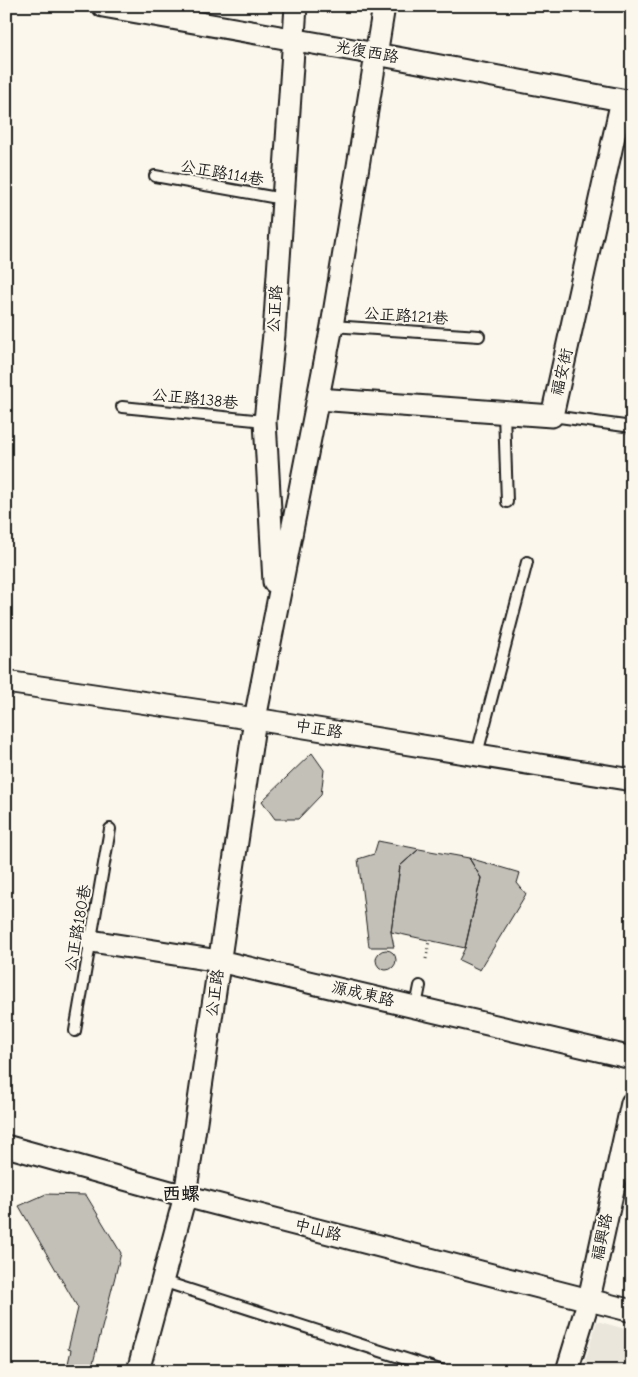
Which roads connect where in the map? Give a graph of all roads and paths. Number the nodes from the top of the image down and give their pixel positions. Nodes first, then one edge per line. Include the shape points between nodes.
1 (104, 6) edge
2 (296, 6) edge
3 (384, 6) edge
4 (294, 39) junction
5 (376, 54) junction
6 (627, 101) edge
7 (155, 176) dead end
8 (284, 199) junction
9 (332, 326) junction
10 (479, 336) dead end
11 (318, 399) junction
12 (122, 407) dead end
13 (504, 412) junction
14 (552, 416) junction
15 (265, 421) junction
16 (632, 427) edge
17 (507, 502) dead end
18 (527, 562) dead end
19 (276, 612) junction
20 (6, 682) edge
21 (255, 719) junction
22 (477, 754) junction
23 (632, 780) edge
24 (110, 829) dead end
25 (429, 940) dead end
26 (91, 941) junction
27 (426, 959) dead end
28 (219, 961) junction
29 (420, 986) dead end
30 (416, 1006) junction
31 (76, 1032) dead end
32 (632, 1058) edge
33 (632, 1103) edge
34 (6, 1146) edge
35 (185, 1196) junction
36 (162, 1280) junction
37 (589, 1299) junction
38 (632, 1311) edge
39 (138, 1371) edge
40 (443, 1371) edge
41 (567, 1371) edge

1 - 4 street, 光復西路
2 - 4 street, 公正路
3 - 5 street, 公正路
4 - 5 street, 光復西路
4 - 8 street, 公正路
5 - 6 street, 光復西路
5 - 9 street, 公正路
6 - 14 street, 福安街
7 - 8 lane, 公正路114巷
8 - 15 street, 公正路
9 - 10 lane, 公正路121巷
9 - 11 street, 公正路
11 - 13 street, 福安街
11 - 19 street, 公正路
12 - 15 lane, 公正路138巷
13 - 14 street, 福安街
13 - 17 lane
14 - 16 lane
15 - 19 street, 公正路
18 - 22 lane
19 - 21 street, 公正路
20 - 21 street, 中正路
21 - 22 street, 中正路
21 - 28 street, 公正路
22 - 23 street, 中正路
24 - 26 lane, 公正路180巷
25 - 27 path
26 - 28 street, 源成東路
26 - 31 lane, 公正路180巷
28 - 30 street, 源成東路
28 - 35 street, 公正路
29 - 30 lane
30 - 32 street, 源成東路
33 - 37 street, 福興路
34 - 35 street, 中山路
35 - 36 street, 公正路
35 - 37 street, 中山路
36 - 39 street, 公正路
36 - 40 lane
37 - 38 street, 中山路
37 - 41 street, 福興路

